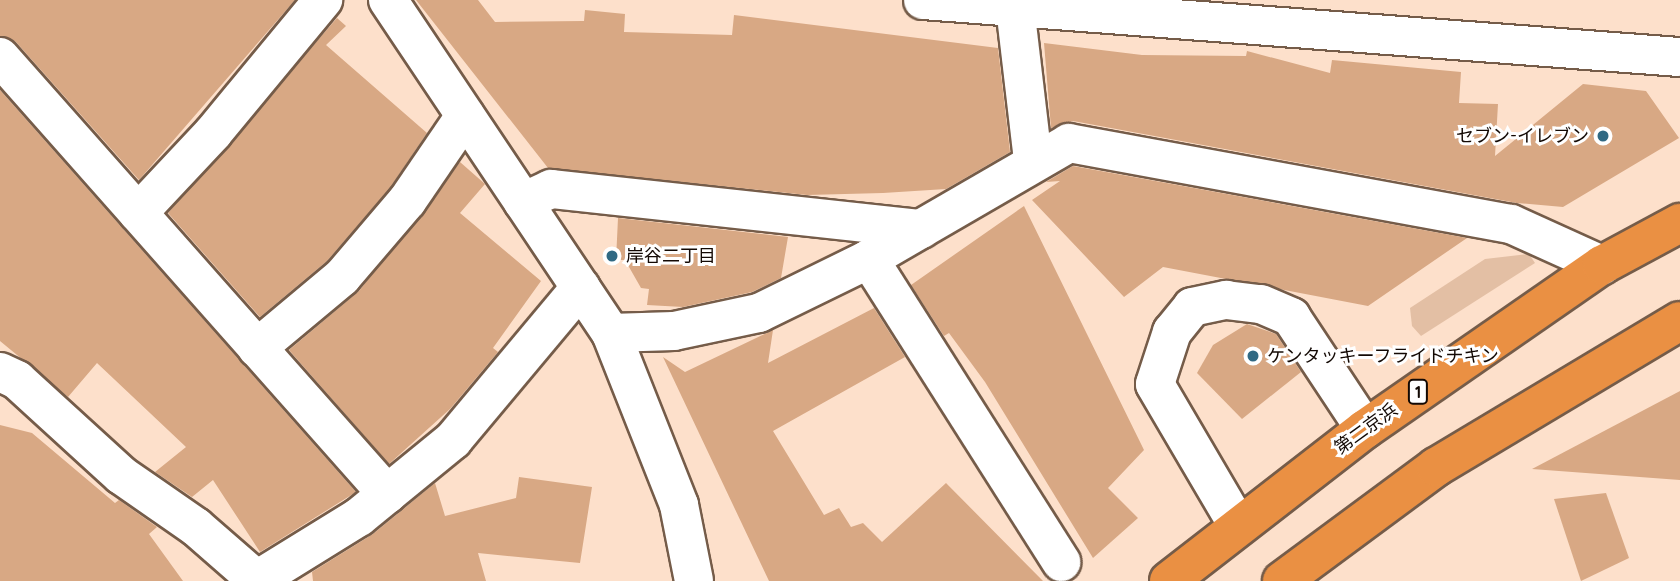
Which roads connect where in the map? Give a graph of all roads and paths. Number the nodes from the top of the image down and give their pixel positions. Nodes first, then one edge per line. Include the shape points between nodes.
1 (323, 0) edge
2 (388, 0) edge
3 (923, 0) edge
4 (1015, 7) junction
5 (1386, 16) edge
6 (0, 57) edge
7 (1680, 57) edge
8 (465, 116) junction
9 (1033, 160) junction
10 (523, 202) junction
11 (138, 213) junction
12 (1680, 223) edge
13 (921, 229) junction
14 (869, 259) junction
15 (1602, 265) junction
16 (581, 287) junction
17 (1680, 321) edge
18 (611, 333) junction
19 (257, 348) junction
20 (0, 372) edge
21 (1365, 429) junction
22 (387, 494) junction
23 (1237, 524) junction
24 (1061, 562) dead end
25 (258, 581) edge
26 (694, 581) edge
27 (1169, 581) edge
28 (1282, 581) edge

1 - 11 street via 213,133
2 - 8 street
3 - 4 street
4 - 5 street
4 - 9 street
5 - 7 street
6 - 11 street
8 - 10 street
8 - 19 street via 407,201 342,277
9 - 13 street
9 - 15 street via 1069,143 1511,223
10 - 13 street via 551,188
10 - 16 street
11 - 19 street
12 - 15 highway, 第二京浜 / 1
13 - 14 street
14 - 18 street via 759,313 674,331
14 - 24 street
15 - 21 highway, 第二京浜 / 1
16 - 18 street
16 - 22 street via 453,440
17 - 28 highway via 1437,467
18 - 26 street via 674,492
19 - 22 street
20 - 25 street via 17,380 121,475 196,527
21 - 23 highway, 第二京浜 / 1
21 - 23 street via 1291,317 1261,304 1226,300 1192,307 1172,332 1155,384
22 - 25 street
23 - 27 highway, 第二京浜 / 1

